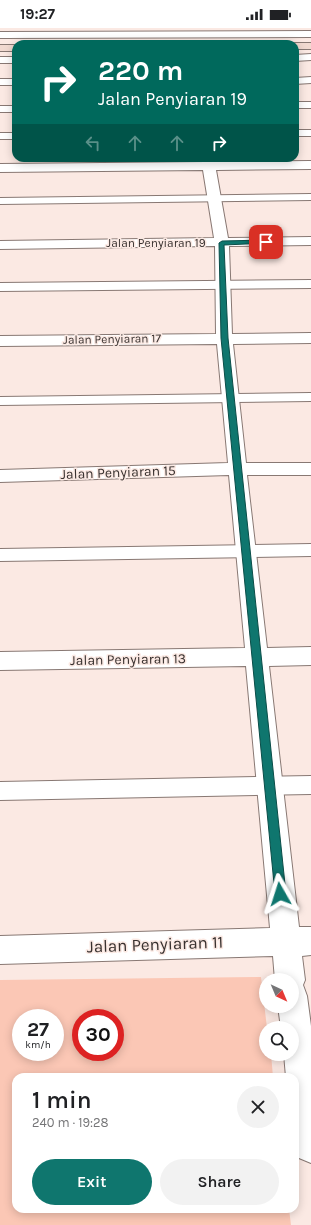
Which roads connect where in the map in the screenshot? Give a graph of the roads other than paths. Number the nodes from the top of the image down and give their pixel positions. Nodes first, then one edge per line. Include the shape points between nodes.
1 (104, 31) edge
2 (311, 34) edge
3 (0, 36) edge
4 (299, 46) edge
5 (311, 46) edge
6 (0, 48) edge
7 (12, 48) edge
8 (299, 58) edge
9 (311, 58) edge
10 (0, 60) edge
11 (12, 60) edge
12 (311, 80) edge
13 (299, 81) edge
14 (0, 82) edge
15 (12, 82) edge
16 (311, 105) edge
17 (299, 106) edge
18 (0, 109) edge
19 (12, 109) edge
20 (311, 133) edge
21 (299, 134) edge
22 (0, 136) edge
23 (12, 136) edge
24 (293, 162) edge
25 (37, 163) edge
26 (311, 165) edge
27 (209, 166) junction
28 (0, 168) edge
29 (215, 198) junction
30 (311, 198) edge
31 (0, 202) edge
32 (311, 241) edge
33 (222, 243) junction
34 (0, 245) edge
35 (311, 284) edge
36 (223, 285) junction
37 (0, 287) edge
38 (224, 338) junction
39 (311, 338) edge
40 (0, 341) edge
41 (311, 397) edge
42 (231, 398) junction
43 (0, 401) edge
44 (237, 468) junction
45 (311, 469) edge
46 (0, 476) edge
47 (246, 550) junction
48 (311, 550) edge
49 (0, 555) edge
50 (311, 656) edge
51 (256, 657) junction
52 (0, 661) edge
53 (270, 786) junction
54 (311, 786) edge
55 (0, 791) edge
56 (298, 940) edge
57 (0, 950) edge
58 (291, 973) edge
59 (294, 1013) edge
60 (311, 1146) edge

1 - 2 street
1 - 3 street
4 - 5 street
6 - 7 street
8 - 9 street
10 - 11 street
12 - 13 lane
14 - 15 lane
16 - 17 street
18 - 19 street
20 - 21 lane
22 - 23 lane
24 - 26 street
24 - 27 street
25 - 27 street
25 - 28 street
27 - 29 street
29 - 30 lane
29 - 31 lane
29 - 33 street
32 - 33 street, Jalan Penyiaran 19
33 - 34 street, Jalan Penyiaran 19
33 - 36 street
35 - 36 lane
36 - 37 lane
36 - 38 street
38 - 39 street, Jalan Penyiaran 17
38 - 40 street, Jalan Penyiaran 17
38 - 42 street
41 - 42 lane
42 - 43 lane
42 - 44 street
44 - 45 street, Jalan Penyiaran 15
44 - 46 street, Jalan Penyiaran 15
44 - 47 street
47 - 48 lane
47 - 49 lane
47 - 51 street
50 - 51 street, Jalan Penyiaran 13
51 - 52 street, Jalan Penyiaran 13
51 - 53 street
53 - 54 lane
53 - 55 lane
53 - 56 street
56 - 57 street, Jalan Penyiaran 11
56 - 58 street
59 - 60 street

